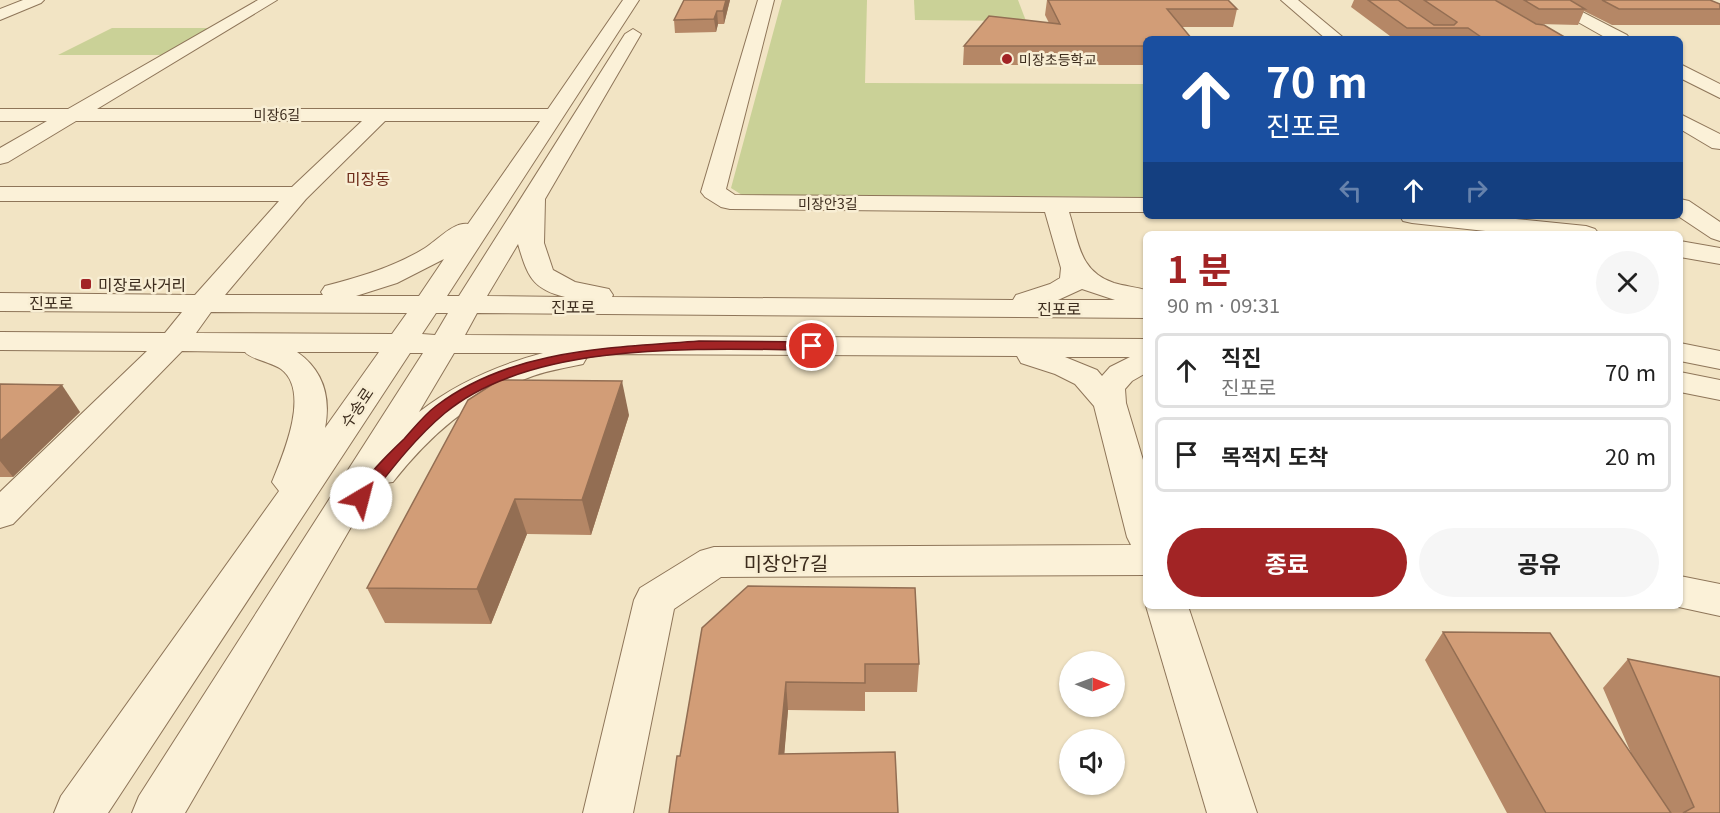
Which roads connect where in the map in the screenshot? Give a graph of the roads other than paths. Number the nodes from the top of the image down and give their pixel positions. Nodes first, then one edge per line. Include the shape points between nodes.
1 (36, 0) edge
2 (269, 0) edge
3 (631, 0) edge
4 (654, 0) edge
5 (766, 0) edge
6 (1289, 0) edge
7 (1547, 0) edge
8 (0, 15) edge
9 (1332, 36) edge
10 (1615, 36) edge
11 (1683, 72) edge
12 (1720, 93) edge
13 (1690, 95) dead end
14 (381, 114) junction
15 (0, 115) edge
16 (71, 115) junction
17 (554, 115) junction
18 (1683, 122) edge
19 (1720, 143) edge
20 (0, 157) edge
21 (0, 194) edge
22 (298, 194) junction
23 (533, 199) junction
24 (1055, 205) junction
25 (1143, 206) edge
26 (491, 208) junction
27 (1683, 208) edge
28 (1472, 219) edge
29 (1552, 223) edge
30 (1577, 231) edge
31 (1720, 233) edge
32 (1683, 250) edge
33 (1720, 256) edge
34 (1074, 268) junction
35 (1143, 297) edge
36 (0, 302) edge
37 (204, 302) junction
38 (248, 303) junction
39 (427, 304) junction
40 (467, 305) junction
41 (720, 307) junction
42 (983, 308) junction
43 (1143, 309) edge
44 (0, 341) edge
45 (174, 342) junction
46 (209, 342) junction
47 (400, 343) junction
48 (443, 343) junction
49 (699, 345) junction
50 (992, 347) junction
51 (1143, 348) edge
52 (1683, 353) edge
53 (1720, 360) edge
54 (1143, 363) edge
55 (1683, 383) edge
56 (1720, 390) edge
57 (1110, 403) junction
58 (1, 512) edge
59 (1143, 526) edge
60 (266, 540) junction
61 (1143, 560) edge
62 (297, 582) junction
63 (1683, 593) edge
64 (1720, 600) edge
65 (1168, 609) edge
66 (79, 813) edge
67 (157, 813) edge
68 (608, 813) edge
69 (1232, 813) edge

1 - 8 street
2 - 16 street
3 - 17 street, 수송로
4 - 23 street
5 - 24 street, 미장안3길 via 712,192 730,202
6 - 9 street
7 - 10 street
11 - 12 street
12 - 13 street
14 - 16 street, 미장6길
14 - 17 street, 미장6길
14 - 22 street
15 - 16 street, 미장6길
16 - 20 street
17 - 26 street, 수송로
18 - 19 street
21 - 22 street
22 - 37 street
23 - 40 street
23 - 41 street via 531,243 541,273 567,289 624,299
24 - 25 street, 미장안3길
24 - 34 street
26 - 38 street via 444,248 387,278 309,298
26 - 39 street, 수송로
27 - 31 street
28 - 29 street
29 - 30 street
32 - 33 street
34 - 35 street via 1086,282
34 - 42 street via 1073,282 1060,290 1035,299
36 - 37 street, 진포로
37 - 38 street, 진포로
37 - 45 street
38 - 39 street, 진포로
39 - 40 street, 진포로
39 - 47 street, 수송로
40 - 41 street, 진포로
40 - 48 street
41 - 42 street, 진포로
42 - 43 street, 진포로
44 - 45 street
45 - 46 street
45 - 58 street
46 - 47 street
46 - 60 street via 267,351 299,365 312,390 306,444
47 - 48 street
47 - 60 street, 수송로
48 - 49 street
48 - 62 street
49 - 50 street
49 - 62 street via 545,361 492,379 441,410 386,464
50 - 51 street
50 - 57 street via 1065,367 1086,377
52 - 53 street
54 - 57 street via 1121,374 1109,388
55 - 56 street
57 - 59 street
60 - 66 street, 수송로
61 - 68 street, 미장안7길 via 714,562 656,600
62 - 67 street
63 - 64 street
65 - 69 street

